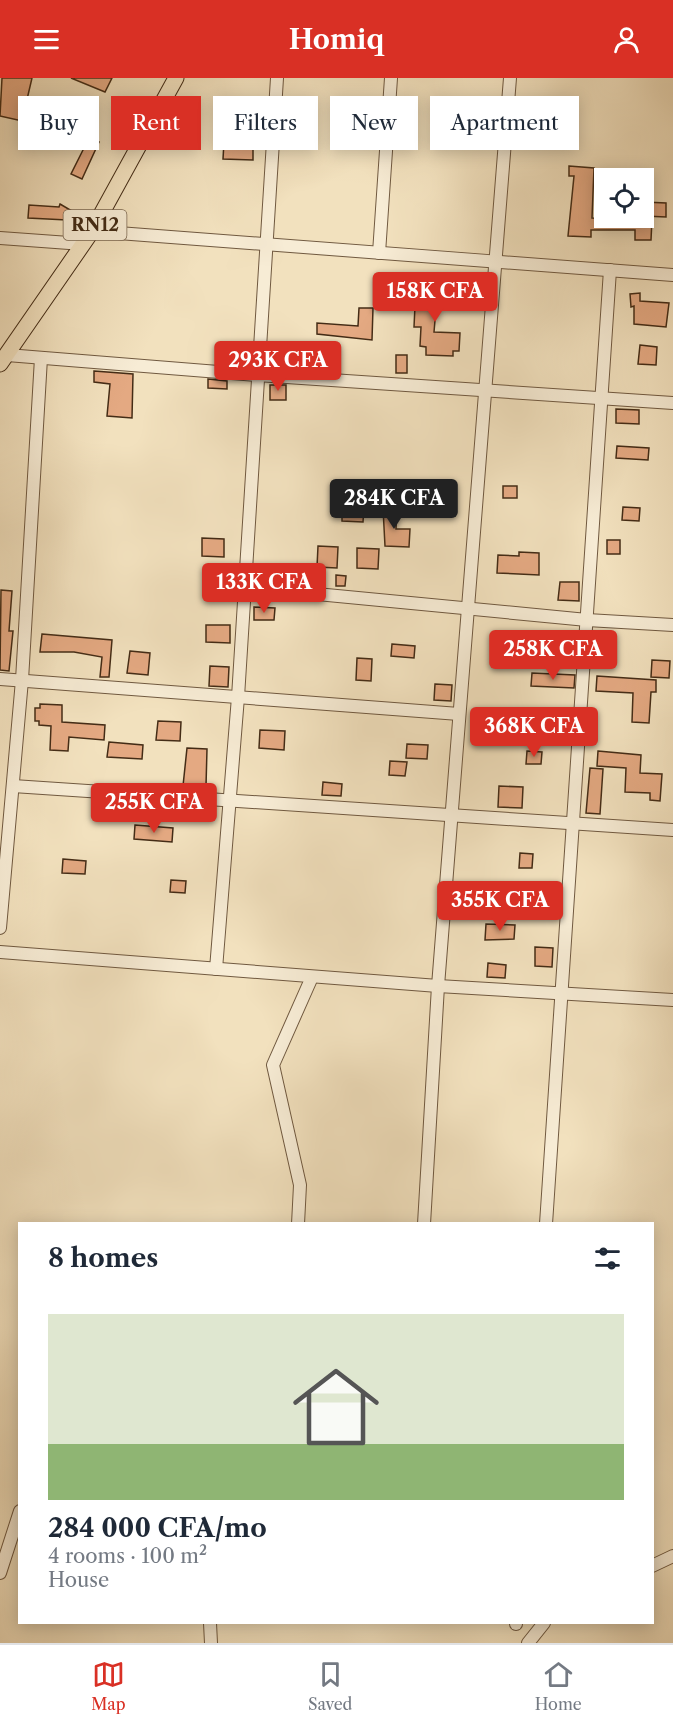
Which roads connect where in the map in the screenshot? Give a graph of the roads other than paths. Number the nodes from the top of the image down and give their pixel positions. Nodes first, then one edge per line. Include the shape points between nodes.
1 (176, 78) edge
2 (277, 78) edge
3 (391, 78) edge
4 (510, 78) edge
5 (92, 231) junction
6 (0, 238) edge
7 (83, 244) junction
8 (266, 244) junction
9 (379, 253) junction
10 (495, 262) junction
11 (610, 270) junction
12 (673, 275) edge
13 (41, 358) junction
14 (3, 359) edge
15 (257, 375) junction
16 (485, 391) junction
17 (602, 399) junction
18 (673, 404) edge
19 (244, 587) junction
20 (468, 609) junction
21 (587, 620) junction
22 (673, 625) edge
23 (0, 679) edge
24 (22, 680) junction
25 (238, 697) junction
26 (459, 714) junction
27 (13, 786) junction
28 (229, 801) junction
29 (451, 816) junction
30 (573, 824) junction
31 (673, 830) edge
32 (0, 928) edge
33 (0, 952) edge
34 (216, 969) junction
35 (312, 977) junction
36 (438, 986) junction
37 (561, 993) junction
38 (673, 1000) edge
39 (298, 1222) edge
40 (424, 1222) edge
41 (546, 1222) edge
42 (18, 1517) edge
43 (673, 1556) edge
44 (654, 1565) edge
45 (0, 1573) edge
46 (210, 1624) edge
47 (543, 1624) edge
48 (211, 1643) edge
49 (528, 1643) edge

1 - 5 main road, RN12
2 - 8 street
3 - 9 street
4 - 10 street
5 - 7 main road, RN12
5 - 8 street
6 - 7 street
7 - 14 main road, RN12
8 - 9 street
8 - 15 street
9 - 10 street
10 - 11 street
10 - 16 street
11 - 12 street
11 - 17 street
13 - 14 street
13 - 15 street
13 - 24 street
15 - 16 street
15 - 19 street
16 - 17 street
16 - 20 street
17 - 18 street
17 - 21 street
19 - 20 street
19 - 25 street
20 - 21 street
20 - 26 street
21 - 22 street
21 - 30 street
23 - 24 street
24 - 25 street
24 - 27 street
25 - 26 street
25 - 28 street
26 - 29 street
27 - 28 street
27 - 32 street
28 - 29 street
28 - 34 street
29 - 30 street
29 - 36 street
30 - 31 street
30 - 37 street
33 - 34 street
34 - 35 street
35 - 36 street
35 - 39 street via 273,1065 300,1185
36 - 37 street
36 - 40 street
37 - 38 street
37 - 41 street
42 - 45 street
43 - 44 street
46 - 48 street
47 - 49 street

